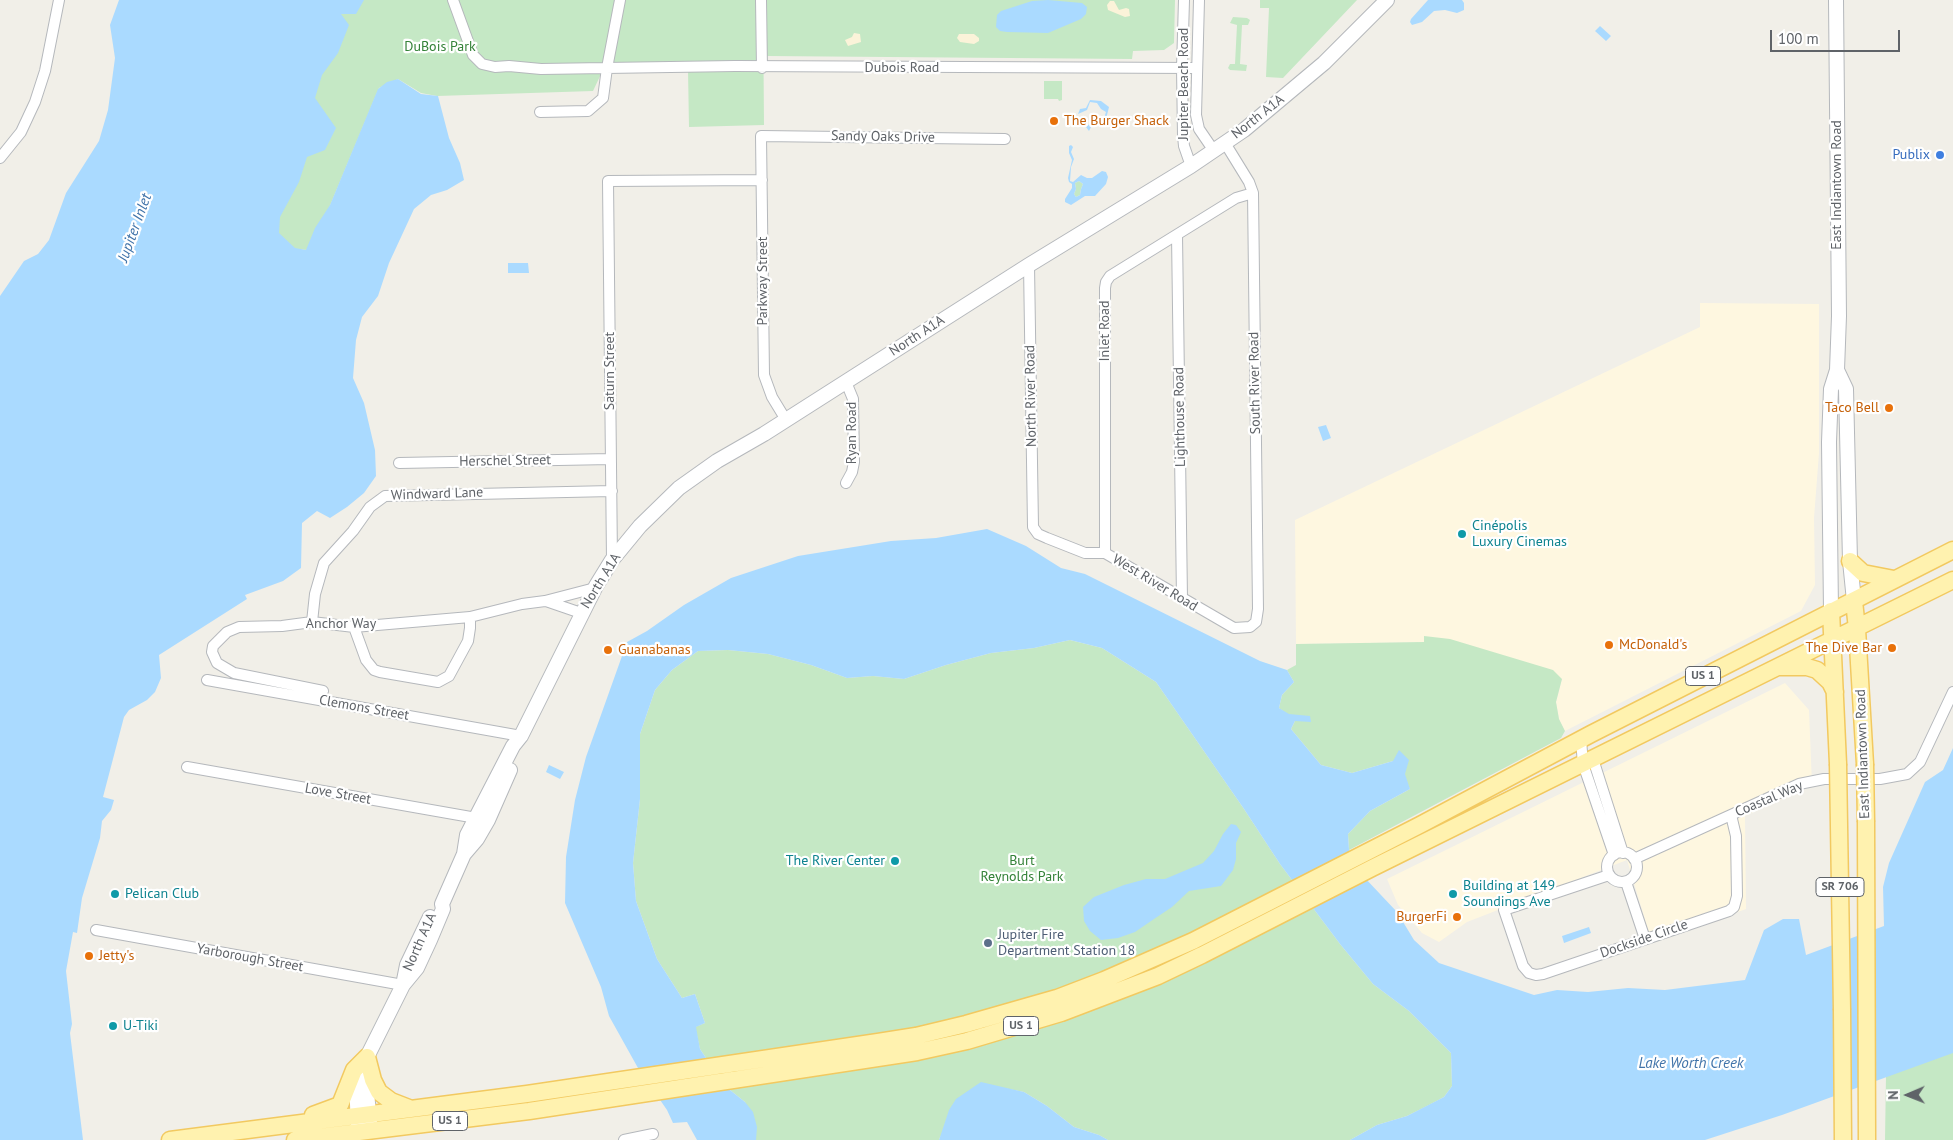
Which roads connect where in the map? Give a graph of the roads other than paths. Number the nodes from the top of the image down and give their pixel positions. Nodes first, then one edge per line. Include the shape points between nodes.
1 (60, 0) edge
2 (453, 0) edge
3 (620, 0) edge
4 (761, 0) edge
5 (1184, 0) edge
6 (1199, 0) edge
7 (1386, 0) edge
8 (1836, 0) edge
9 (607, 68) junction
10 (762, 68) junction
11 (1182, 68) junction
12 (1196, 68) junction
13 (540, 112) dead end
14 (762, 136) joint
15 (1005, 139) dead end
16 (1219, 147) junction
17 (0, 158) edge
18 (1191, 166) junction
19 (762, 180) junction
20 (1252, 193) junction
21 (1177, 235) junction
22 (1029, 265) junction
23 (1837, 370) junction
24 (846, 382) junction
25 (786, 420) junction
26 (611, 459) junction
27 (399, 463) dead end
28 (846, 483) dead end
29 (612, 490) junction
30 (1033, 526) joint
31 (1953, 550) edge
32 (1105, 553) junction
33 (612, 560) junction
34 (1850, 561) junction
35 (1894, 580) junction
36 (1953, 580) edge
37 (595, 588) junction
38 (1182, 599) junction
39 (545, 601) junction
40 (1854, 601) junction
41 (1831, 611) junction
42 (581, 613) junction
43 (470, 617) junction
44 (312, 622) junction
45 (354, 627) junction
46 (1250, 627) joint
47 (1857, 629) junction
48 (1832, 641) junction
49 (1779, 667) junction
50 (207, 680) dead end
51 (324, 690) dead end
52 (1834, 692) junction
53 (1953, 692) edge
54 (521, 736) junction
55 (1581, 740) junction
56 (1588, 761) junction
57 (187, 767) dead end
58 (1731, 815) junction
59 (482, 819) junction
60 (1618, 854) junction
61 (1634, 859) junction
62 (1609, 874) junction
63 (1626, 882) junction
64 (96, 930) dead end
65 (1645, 939) junction
66 (403, 985) junction
67 (367, 1057) junction
68 (411, 1108) junction
69 (285, 1126) junction
70 (365, 1129) edge
71 (653, 1134) dead end
72 (170, 1140) edge
73 (295, 1140) edge
74 (624, 1140) edge
75 (1843, 1140) edge
76 (1867, 1140) edge

1 - 17 street via 35,102 21,132
2 - 9 street, Dubois Road via 474,55 482,64 541,69
3 - 9 street
4 - 10 street
5 - 11 street, Jupiter Beach Road
6 - 12 street, Jupiter Beach Road
7 - 16 street, North A1A via 1324,63
8 - 23 street, East Indiantown Road
9 - 10 street, Dubois Road
9 - 13 street via 604,98 588,111
10 - 11 street, Dubois Road
11 - 12 street, Dubois Road
11 - 18 street, Jupiter Beach Road via 1183,136
12 - 16 street, Jupiter Beach Road via 1199,129
14 - 15 street, Sandy Oaks Drive
14 - 19 street, Parkway Street
16 - 18 street, North A1A
16 - 20 street, South River Road via 1249,182
18 - 22 street, North A1A
19 - 25 street, Parkway Street via 764,376
19 - 26 street, Saturn Street via 608,181
20 - 21 street, Inlet Road via 1236,198
20 - 46 street, South River Road via 1258,609 1256,622
21 - 32 street, Inlet Road via 1110,276 1105,288
21 - 38 street, Lighthouse Road
22 - 24 street, North A1A
22 - 30 street, North River Road
23 - 34 street, East Indiantown Road via 1846,390
23 - 41 street, East Indiantown Road via 1831,389 1829,442
24 - 25 street, North A1A
24 - 28 street, Ryan Road via 854,398 854,462
25 - 33 street, North A1A via 679,488 640,526
26 - 27 street, Herschel Street
26 - 29 street, Saturn Street
29 - 33 street, Saturn Street
29 - 44 street, Windward Lane via 385,496 370,507 324,563 315,594
30 - 32 street, West River Road via 1038,534 1047,538 1085,552
31 - 35 main road, US 1
32 - 38 street, West River Road
33 - 37 street, North A1A
34 - 35 main road via 1864,573
34 - 40 street, East Indiantown Road
35 - 40 main road, US 1
36 - 47 main road, US 1
37 - 39 street, Anchor Way
37 - 42 street, North A1A
38 - 46 street, West River Road via 1234,628
39 - 42 street, Anchor Way
39 - 43 street, Anchor Way
40 - 41 main road, US 1
40 - 47 main road, East Indiantown Road / SR 706
41 - 48 main road, East Indiantown Road / SR 706
41 - 55 main road, US 1
42 - 54 street, North A1A
43 - 45 street, Anchor Way
43 - 45 street via 464,648 449,676 438,682 374,670 366,660
44 - 45 street, Anchor Way
44 - 51 street, Anchor Way via 233,629 217,640 212,652 217,663 234,673
47 - 48 main road, US 1
47 - 76 main road, East Indiantown Road / SR 706, bridge via 1864,764
48 - 49 main road, US 1
48 - 52 main road, East Indiantown Road / SR 706
49 - 52 main road via 1817,670 1830,682
49 - 56 main road, US 1
50 - 54 street, Clemons Street
52 - 75 main road, East Indiantown Road / SR 706, bridge via 1838,764
53 - 58 street, Coastal Way via 1920,762 1907,774 1880,779 1809,781
54 - 59 street, North A1A via 513,746
55 - 56 street
55 - 68 main road, US 1 via 1150,961 1057,998 916,1036
56 - 60 street
56 - 70 main road, US 1 via 1158,976 1015,1028 918,1052 642,1094
57 - 59 street, Love Street
58 - 61 street, Coastal Way
58 - 65 street, Dockside Circle via 1736,836 1737,896 1734,907
59 - 66 street, North A1A via 467,835 464,854 442,904 443,910 416,968
60 - 61 street via 1628,854
60 - 62 street via 1608,862
61 - 63 street via 1636,871
62 - 63 street via 1617,882
62 - 65 street, Dockside Circle via 1504,910 1523,966 1533,975 1543,974
63 - 65 street
64 - 66 street, Yarborough Street
66 - 67 street, North A1A
67 - 68 main road via 379,1092 391,1101
67 - 69 main road via 354,1070 340,1105
67 - 70 street, North A1A
68 - 70 main road, US 1
69 - 70 main road, US 1
69 - 72 main road, US 1
70 - 73 main road, US 1
71 - 74 street

